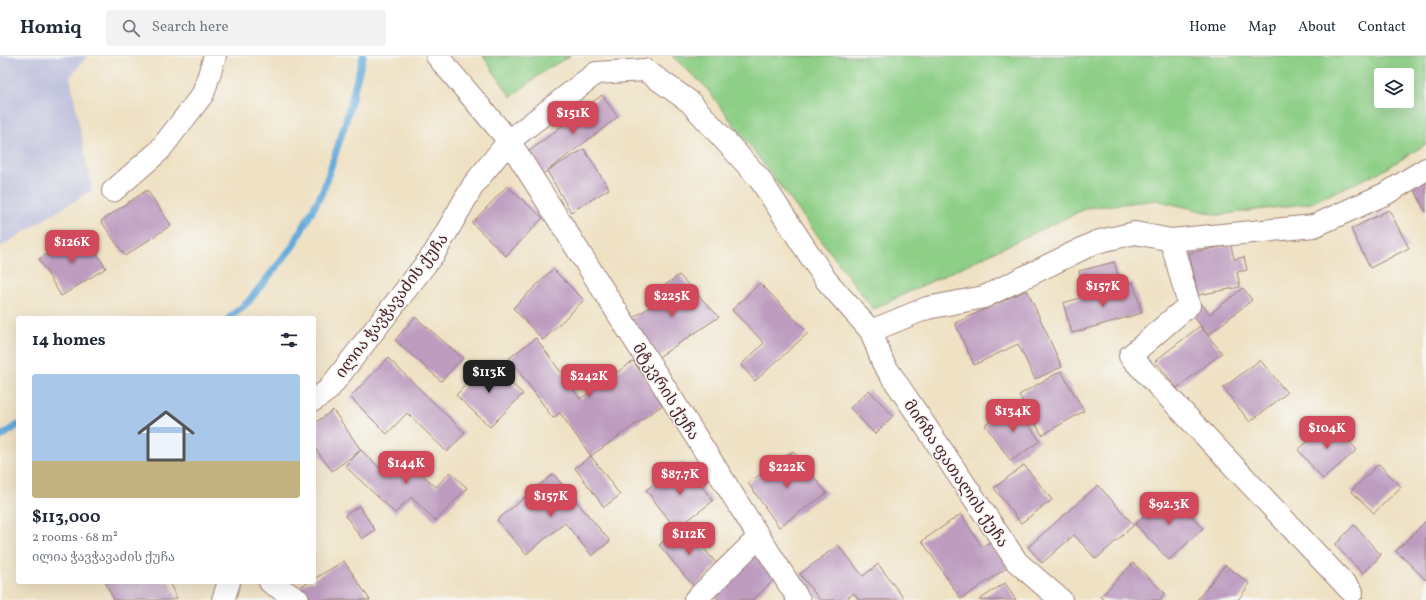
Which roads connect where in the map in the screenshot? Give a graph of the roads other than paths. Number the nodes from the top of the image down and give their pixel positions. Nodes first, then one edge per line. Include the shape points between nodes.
1 (215, 56) edge
2 (437, 56) edge
3 (509, 141) junction
4 (1426, 169) edge
5 (113, 191) dead end
6 (1171, 240) junction
7 (871, 331) junction
8 (316, 399) edge
9 (759, 537) junction
10 (228, 584) edge
11 (273, 584) edge
12 (1352, 592) dead end
13 (223, 600) edge
14 (298, 600) edge
15 (695, 600) edge
16 (799, 600) edge
17 (1062, 600) edge

1 - 5 street via 203,94 159,151
2 - 3 street, მტკვრის ქუჩა
3 - 7 street, ილია ჭავჭავაძის ქუჩა via 596,73 645,70 690,102 759,178 826,280
3 - 8 street, ილია ჭავჭავაძის ქუჩა via 474,184 435,252 328,390
3 - 9 street, მტკვრის ქუჩა
4 - 6 street via 1388,193 1314,226
6 - 7 street via 1135,233 1096,242 984,297 927,308
6 - 12 street via 1189,305 1130,356
7 - 17 street, მირზა ფათალის ქუჩა via 883,363 1017,562
9 - 15 street
9 - 16 street, მტკვრის ქუჩა
10 - 13 street
11 - 14 street

